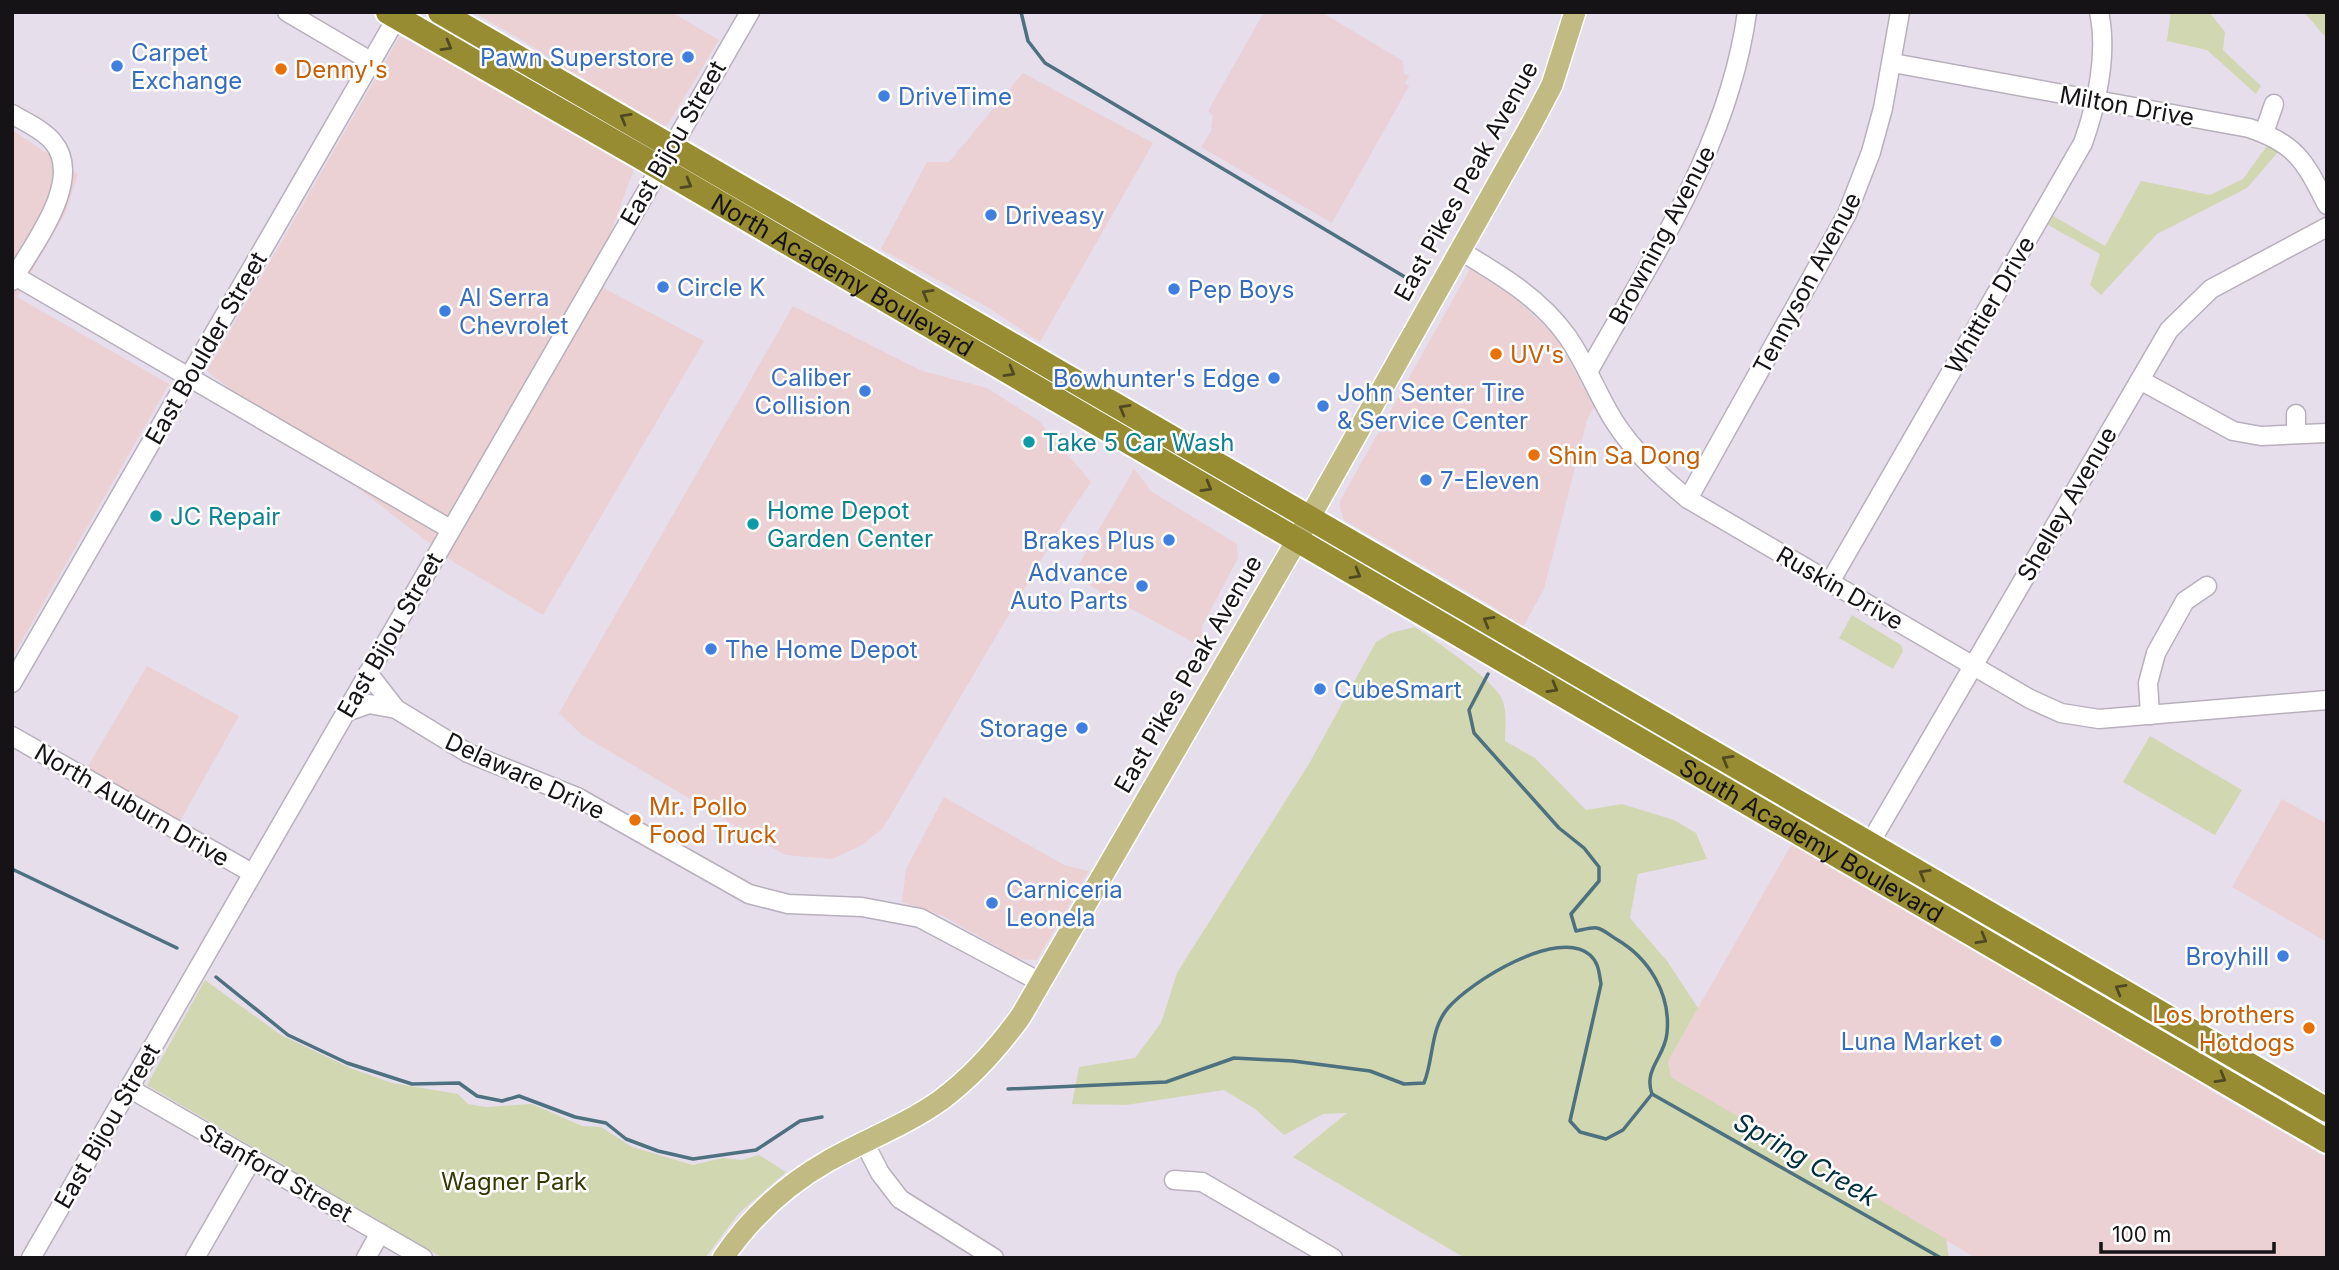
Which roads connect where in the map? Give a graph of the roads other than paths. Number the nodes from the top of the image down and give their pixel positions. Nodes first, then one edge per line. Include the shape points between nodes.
1 (287, 12) edge
2 (440, 12) edge
3 (750, 12) edge
4 (1575, 12) edge
5 (1747, 12) edge
6 (1900, 12) edge
7 (2099, 12) edge
8 (395, 14) edge
9 (372, 62) junction
10 (1893, 62) junction
11 (2094, 101) junction
12 (2274, 104) dead end
13 (12, 114) edge
14 (2264, 133) junction
15 (672, 145) junction
16 (659, 167) junction
17 (2327, 205) edge
18 (2327, 227) edge
19 (1459, 250) junction
20 (14, 278) edge
21 (1588, 372) junction
22 (189, 378) junction
23 (2140, 380) junction
24 (2296, 414) dead end
25 (2327, 433) edge
26 (2296, 434) junction
27 (1688, 499) junction
28 (1310, 517) junction
29 (450, 529) junction
30 (1297, 540) junction
31 (1830, 582) junction
32 (2207, 586) dead end
33 (1972, 666) junction
34 (368, 673) junction
35 (12, 683) edge
36 (2327, 700) edge
37 (396, 709) junction
38 (346, 712) junction
39 (2150, 715) junction
40 (12, 736) edge
41 (1870, 843) junction
42 (252, 873) junction
43 (1042, 983) junction
44 (129, 1088) junction
45 (2327, 1111) edge
46 (2327, 1141) edge
47 (864, 1142) junction
48 (252, 1159) junction
49 (1174, 1180) dead end
50 (380, 1233) junction
51 (972, 1252) edge
52 (31, 1258) edge
53 (195, 1258) edge
54 (366, 1258) edge
55 (423, 1258) edge
56 (723, 1258) edge
57 (994, 1258) edge
58 (1333, 1258) edge

1 - 9 street
15 -> 2 highway, North Academy Boulevard
3 - 15 street, East Bijou Street
4 - 19 main road, East Pikes Peak Avenue via 1552,85
5 - 21 street, Browning Avenue via 1735,74 1703,163
6 - 10 street, Tennyson Avenue
7 - 11 street, Whittier Drive via 2103,45
8 - 9 street, East Boulder Street
8 -> 16 highway, North Academy Boulevard
9 - 22 street, East Boulder Street
10 - 11 street, Milton Drive
10 - 27 street, Tennyson Avenue via 1871,152 1847,214
11 - 14 street, Milton Drive
11 - 31 street, Whittier Drive via 2083,143
12 - 14 street
13 - 20 street via 54,142 64,171 61,194
14 - 17 street, Milton Drive via 2296,152
15 - 16 street, East Bijou Street
28 -> 15 highway, North Academy Boulevard
16 - 29 street, East Bijou Street
16 -> 30 highway, North Academy Boulevard
18 - 23 street, Shelley Avenue via 2203,295 2169,330
19 - 21 street, Ruskin Drive via 1533,299 1567,336
19 - 28 main road, East Pikes Peak Avenue
20 - 22 street
21 - 27 street, Ruskin Drive via 1625,437
22 - 29 street
22 - 35 street, East Boulder Street
23 - 26 street via 2233,431 2261,436
23 - 33 street, Shelley Avenue
24 - 26 street
25 - 26 street
27 - 31 street, Ruskin Drive
28 - 30 main road, East Pikes Peak Avenue
41 -> 28 highway, South Academy Boulevard
29 - 34 street, East Bijou Street
30 - 43 main road, East Pikes Peak Avenue
30 -> 46 highway, South Academy Boulevard
31 - 33 street, Ruskin Drive
32 - 39 street via 2185,601 2157,653 2148,683
33 - 39 street, Ruskin Drive via 2061,713 2099,719
33 - 41 street, Shelley Avenue
34 - 37 street, Delaware Drive
34 - 38 street, East Bijou Street
36 - 39 street, Ruskin Drive
37 - 38 street, Delaware Drive via 369,704
37 - 43 street, Delaware Drive via 468,753 577,797 732,886 788,904 862,907 920,918
38 - 42 street, East Bijou Street
40 - 42 street, North Auburn Drive
45 -> 41 highway, South Academy Boulevard
42 - 44 street, East Bijou Street
43 - 47 main road, East Pikes Peak Avenue via 1005,1039 968,1078 924,1111
44 - 48 street, Stanford Street
44 - 52 street, East Bijou Street
47 - 51 street via 900,1199
47 - 56 main road, East Pikes Peak Avenue via 782,1193
48 - 50 street, Stanford Street
48 - 53 street
49 - 58 street via 1202,1182
50 - 54 street
50 - 55 street, Stanford Street
51 - 57 street

